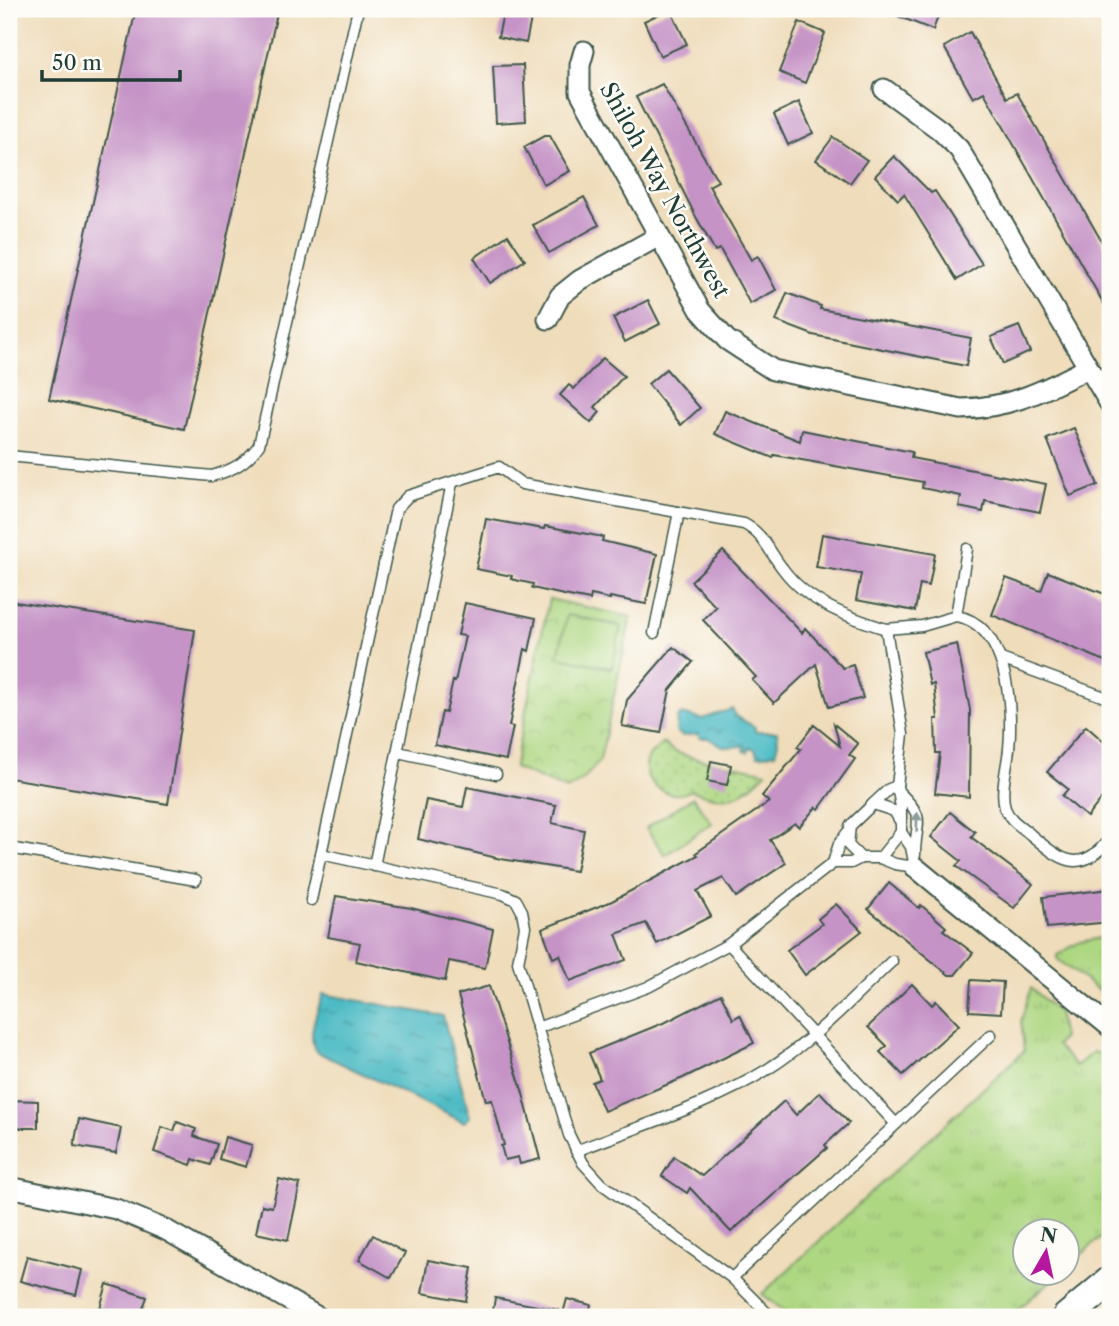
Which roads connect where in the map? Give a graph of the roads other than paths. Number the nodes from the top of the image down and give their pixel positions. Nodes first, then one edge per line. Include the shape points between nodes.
1 (358, 9) edge
2 (584, 51) dead end
3 (884, 89) dead end
4 (659, 236) junction
5 (548, 319) dead end
6 (1088, 368) junction
7 (1110, 404) edge
8 (9, 456) edge
9 (452, 483) junction
10 (678, 512) junction
11 (967, 549) dead end
12 (956, 616) junction
13 (886, 629) junction
14 (654, 633) dead end
15 (1000, 659) junction
16 (1110, 699) edge
17 (398, 752) junction
18 (496, 774) dead end
19 (899, 790) junction
20 (873, 804) junction
21 (900, 821) junction
22 (901, 832) junction
23 (847, 833) junction
24 (1110, 838) edge
25 (9, 848) edge
26 (321, 854) junction
27 (861, 858) junction
28 (880, 858) junction
29 (833, 863) junction
30 (915, 863) junction
31 (374, 866) junction
32 (196, 880) dead end
33 (311, 900) dead end
34 (729, 944) junction
35 (892, 961) dead end
36 (1110, 1026) edge
37 (537, 1028) junction
38 (814, 1035) junction
39 (991, 1035) dead end
40 (897, 1124) junction
41 (576, 1151) junction
42 (9, 1187) edge
43 (732, 1278) junction
44 (1110, 1281) edge
45 (318, 1317) edge
46 (771, 1317) edge
47 (1067, 1317) edge

1 - 8 lane via 259,445 249,460 212,476
2 - 4 street, Shiloh Way Northwest via 580,92
3 - 6 street via 959,149
4 - 5 street via 580,280 560,296
4 - 6 street, Shiloh Way Northwest via 700,310 727,340 757,361 790,375 961,409 987,408 1040,394
6 - 7 street
9 - 10 lane via 499,467 522,484
9 - 17 lane
9 - 26 lane via 408,496 396,509
10 - 13 lane via 755,530 804,590 837,612
10 - 14 lane
11 - 12 lane
12 - 13 lane via 922,626
12 - 15 lane via 983,628
13 - 19 lane via 902,734
15 - 16 lane
15 - 24 lane via 1009,746 1004,801 1010,818 1058,857 1074,862 1098,854
17 - 18 lane
17 - 31 lane
19 - 20 lane via 889,789
19 - 21 lane
30 -> 19 lane via 919,817
20 - 21 lane via 894,811
20 - 23 lane
21 - 22 lane
22 - 28 lane
22 - 30 lane
23 - 27 lane via 848,845
23 - 29 lane
25 - 32 lane
26 - 31 lane
26 - 33 lane
27 - 28 lane
27 - 29 lane
28 - 30 lane via 895,864
29 - 34 lane
30 - 36 street
31 - 37 lane via 516,900 525,928 517,962
34 - 37 lane via 648,987
34 - 38 lane
35 - 38 lane
37 - 41 lane
38 - 40 lane
38 - 41 lane via 767,1070 713,1097
39 - 40 lane
40 - 43 lane
41 - 43 lane via 602,1184
42 - 45 street via 116,1209 166,1230
43 - 46 lane
44 - 47 main road

